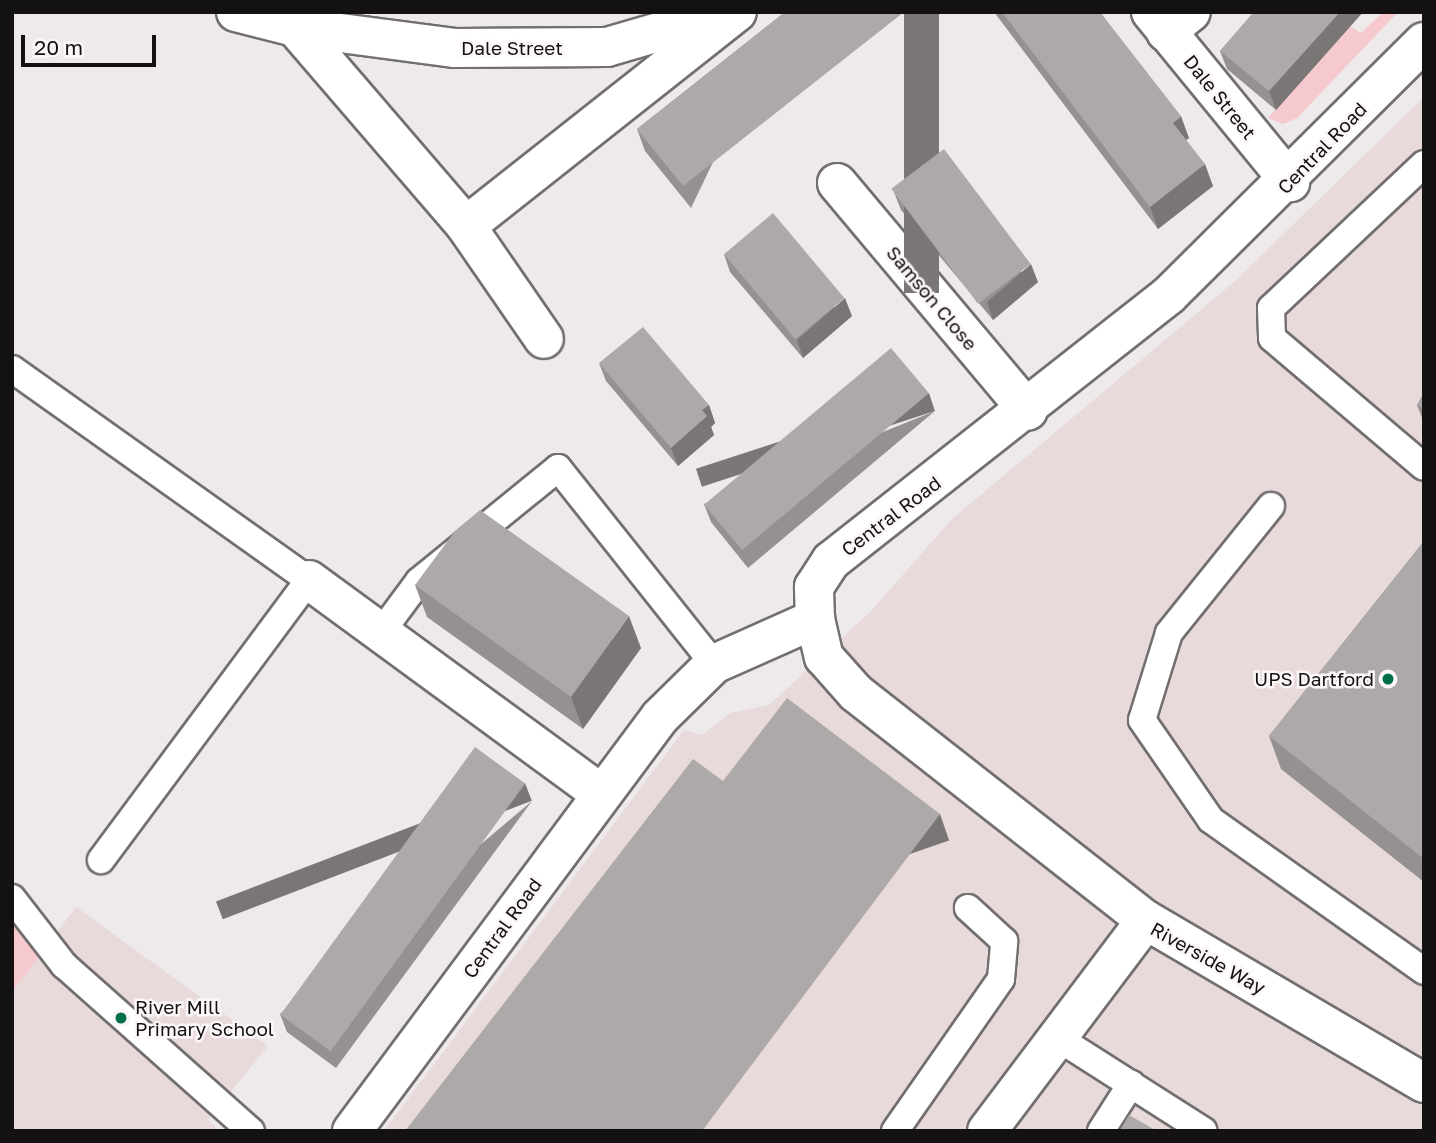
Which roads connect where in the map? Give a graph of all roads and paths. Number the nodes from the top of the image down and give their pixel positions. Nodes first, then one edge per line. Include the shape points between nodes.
1 (236, 12) edge
2 (726, 12) edge
3 (737, 12) edge
4 (1169, 19) edge
5 (295, 27) junction
6 (1419, 56) edge
7 (1424, 164) edge
8 (1290, 182) junction
9 (837, 184) dead end
10 (466, 226) junction
11 (544, 339) dead end
12 (12, 369) edge
13 (1028, 411) junction
14 (1424, 467) edge
15 (1271, 506) dead end
16 (309, 580) junction
17 (815, 619) junction
18 (382, 631) junction
19 (714, 664) junction
20 (601, 793) junction
21 (102, 860) dead end
22 (12, 898) edge
23 (968, 908) dead end
24 (1146, 920) junction
25 (1424, 971) edge
26 (1061, 1040) junction
27 (1424, 1083) edge
28 (1132, 1084) junction
29 (251, 1131) edge
30 (352, 1131) edge
31 (895, 1131) edge
32 (987, 1131) edge
33 (1101, 1131) edge
34 (1204, 1131) edge

1 - 5 street, Dale Street
2 - 5 street, Dale Street via 607,47 454,48
3 - 10 street
4 - 8 street, Dale Street
5 - 10 street
6 - 8 street, Central Road
7 - 14 lane via 1271,308 1272,338 1279,346
8 - 13 street, Central Road via 1169,295
9 - 13 street, Samson Close
10 - 11 street
12 - 16 lane
13 - 17 street, Central Road via 831,561 814,587
15 - 25 lane via 1168,633 1142,720 1211,820
16 - 18 street
16 - 21 lane
17 - 19 street, Central Road
17 - 24 street via 824,657 856,693
18 - 19 lane via 419,581 558,468
18 - 20 street
19 - 20 street, Central Road via 660,717
20 - 30 street, Central Road
22 - 29 lane via 64,965
23 - 31 lane via 1004,941 1001,979
24 - 26 street, Riverside Way
24 - 27 street, Riverside Way
26 - 28 lane
26 - 32 street, Riverside Way
28 - 33 lane
28 - 34 lane

